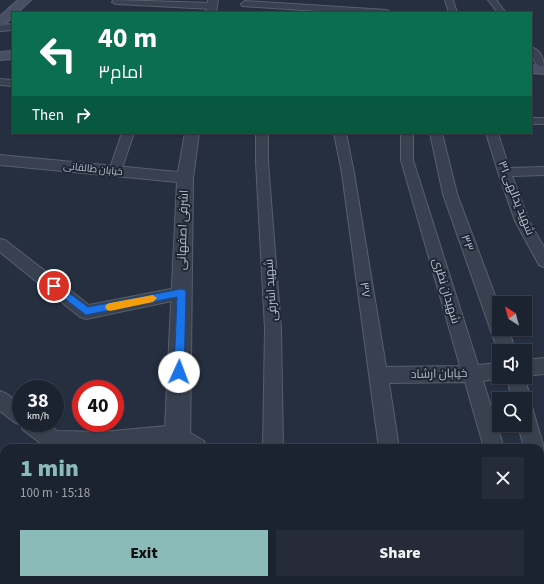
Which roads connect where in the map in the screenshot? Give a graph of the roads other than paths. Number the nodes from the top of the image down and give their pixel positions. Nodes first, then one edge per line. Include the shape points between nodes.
1 (18, 0) edge
2 (25, 0) edge
3 (449, 0) edge
4 (492, 0) edge
5 (116, 2) dead end
6 (244, 2) edge
7 (212, 6) edge
8 (254, 12) edge
9 (374, 12) edge
10 (453, 12) edge
11 (501, 12) edge
12 (0, 15) edge
13 (0, 22) edge
14 (12, 27) edge
15 (0, 28) edge
16 (532, 51) edge
17 (0, 56) edge
18 (12, 56) edge
19 (544, 66) edge
20 (532, 69) edge
21 (544, 70) edge
22 (0, 82) edge
23 (12, 83) edge
24 (532, 121) edge
25 (544, 122) edge
26 (128, 134) edge
27 (192, 134) edge
28 (262, 134) edge
29 (340, 134) edge
30 (407, 134) edge
31 (436, 134) edge
32 (492, 134) edge
33 (0, 160) edge
34 (115, 171) junction
35 (544, 171) edge
36 (504, 172) junction
37 (185, 178) junction
38 (537, 235) edge
39 (0, 244) edge
40 (544, 261) edge
41 (181, 292) junction
42 (504, 344) edge
43 (544, 366) edge
44 (532, 367) edge
45 (492, 372) edge
46 (470, 374) junction
47 (378, 375) junction
48 (0, 400) edge
49 (12, 409) edge
50 (42, 432) edge
51 (530, 432) edge
52 (177, 442) edge
53 (273, 444) edge
54 (388, 444) edge
55 (493, 444) edge
56 (533, 444) edge

1 - 12 main road
2 - 13 main road
3 - 10 street
4 - 11 street
5 - 7 street
6 - 8 street
6 - 9 street
14 - 15 street
16 - 19 street
17 - 18 main road
20 - 21 main road
22 - 23 street
24 - 25 street
26 - 34 street
27 - 37 street, اشرفی اصفهانی
28 - 53 street, شهید اشرفی via 273,329
29 - 47 street, ۳۷
30 - 46 street, شهیدان نظری via 407,160
31 - 42 street, ۳۳ via 450,194
32 - 36 street, ۳۱ شهید یدالهی
33 - 34 street, خیابان طالقانی
34 - 37 street, خیابان طالقانی
35 - 36 street
36 - 38 street, ۳۱ شهید یدالهی via 522,221
37 - 41 street, اشرفی اصفهانی
38 - 40 street, ۳۱ شهید یدالهی
39 - 41 street via 86,312
41 - 52 street, اشرفی اصفهانی
43 - 44 street
45 - 46 street, خیابان ارشاد
46 - 47 street, خیابان ارشاد
46 - 55 street, شهیدان نظری
47 - 54 street, ۳۷
48 - 49 street
50 - 52 street via 54,441
51 - 56 street

